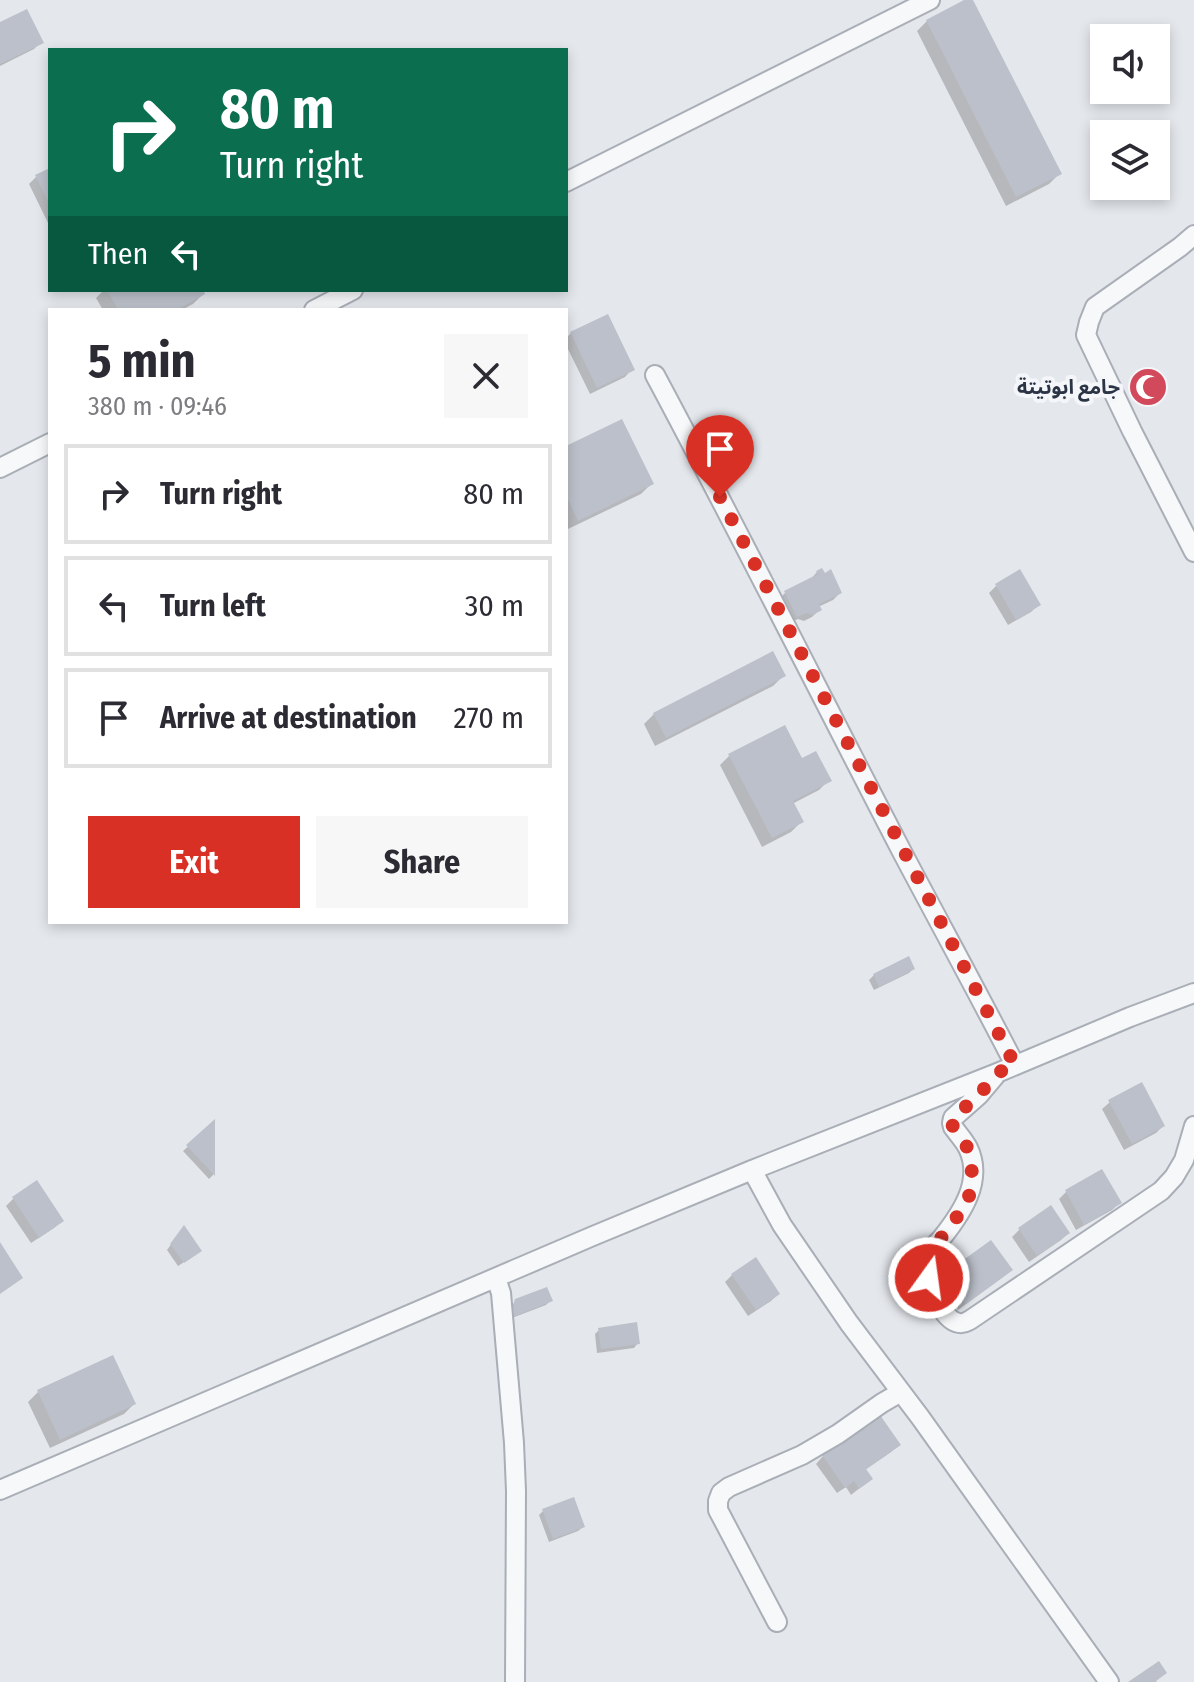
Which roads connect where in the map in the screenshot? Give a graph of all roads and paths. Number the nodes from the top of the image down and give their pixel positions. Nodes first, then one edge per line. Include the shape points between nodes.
1 (930, 0) edge
2 (568, 181) edge
3 (1194, 235) edge
4 (349, 292) edge
5 (318, 308) edge
6 (655, 375) dead end
7 (48, 444) edge
8 (0, 468) edge
9 (1194, 552) edge
10 (1194, 993) edge
11 (1015, 1065) junction
12 (997, 1073) junction
13 (1194, 1126) edge
14 (752, 1170) junction
15 (496, 1278) junction
16 (901, 1392) junction
17 (0, 1490) edge
18 (777, 1622) dead end
19 (515, 1682) edge
20 (1109, 1682) edge

1 - 2 street
3 - 9 street via 1095,307 1086,335
4 - 5 street
6 - 11 street
7 - 8 street
10 - 11 street
11 - 12 street
12 - 13 street via 953,1118 953,1127 969,1150 971,1190 927,1260 938,1303 954,1322 970,1320 1161,1191 1184,1160
12 - 14 street
14 - 15 street
14 - 16 street via 782,1225
15 - 17 street
15 - 19 street via 514,1443
16 - 18 street via 802,1455 721,1493 718,1510
16 - 20 street

